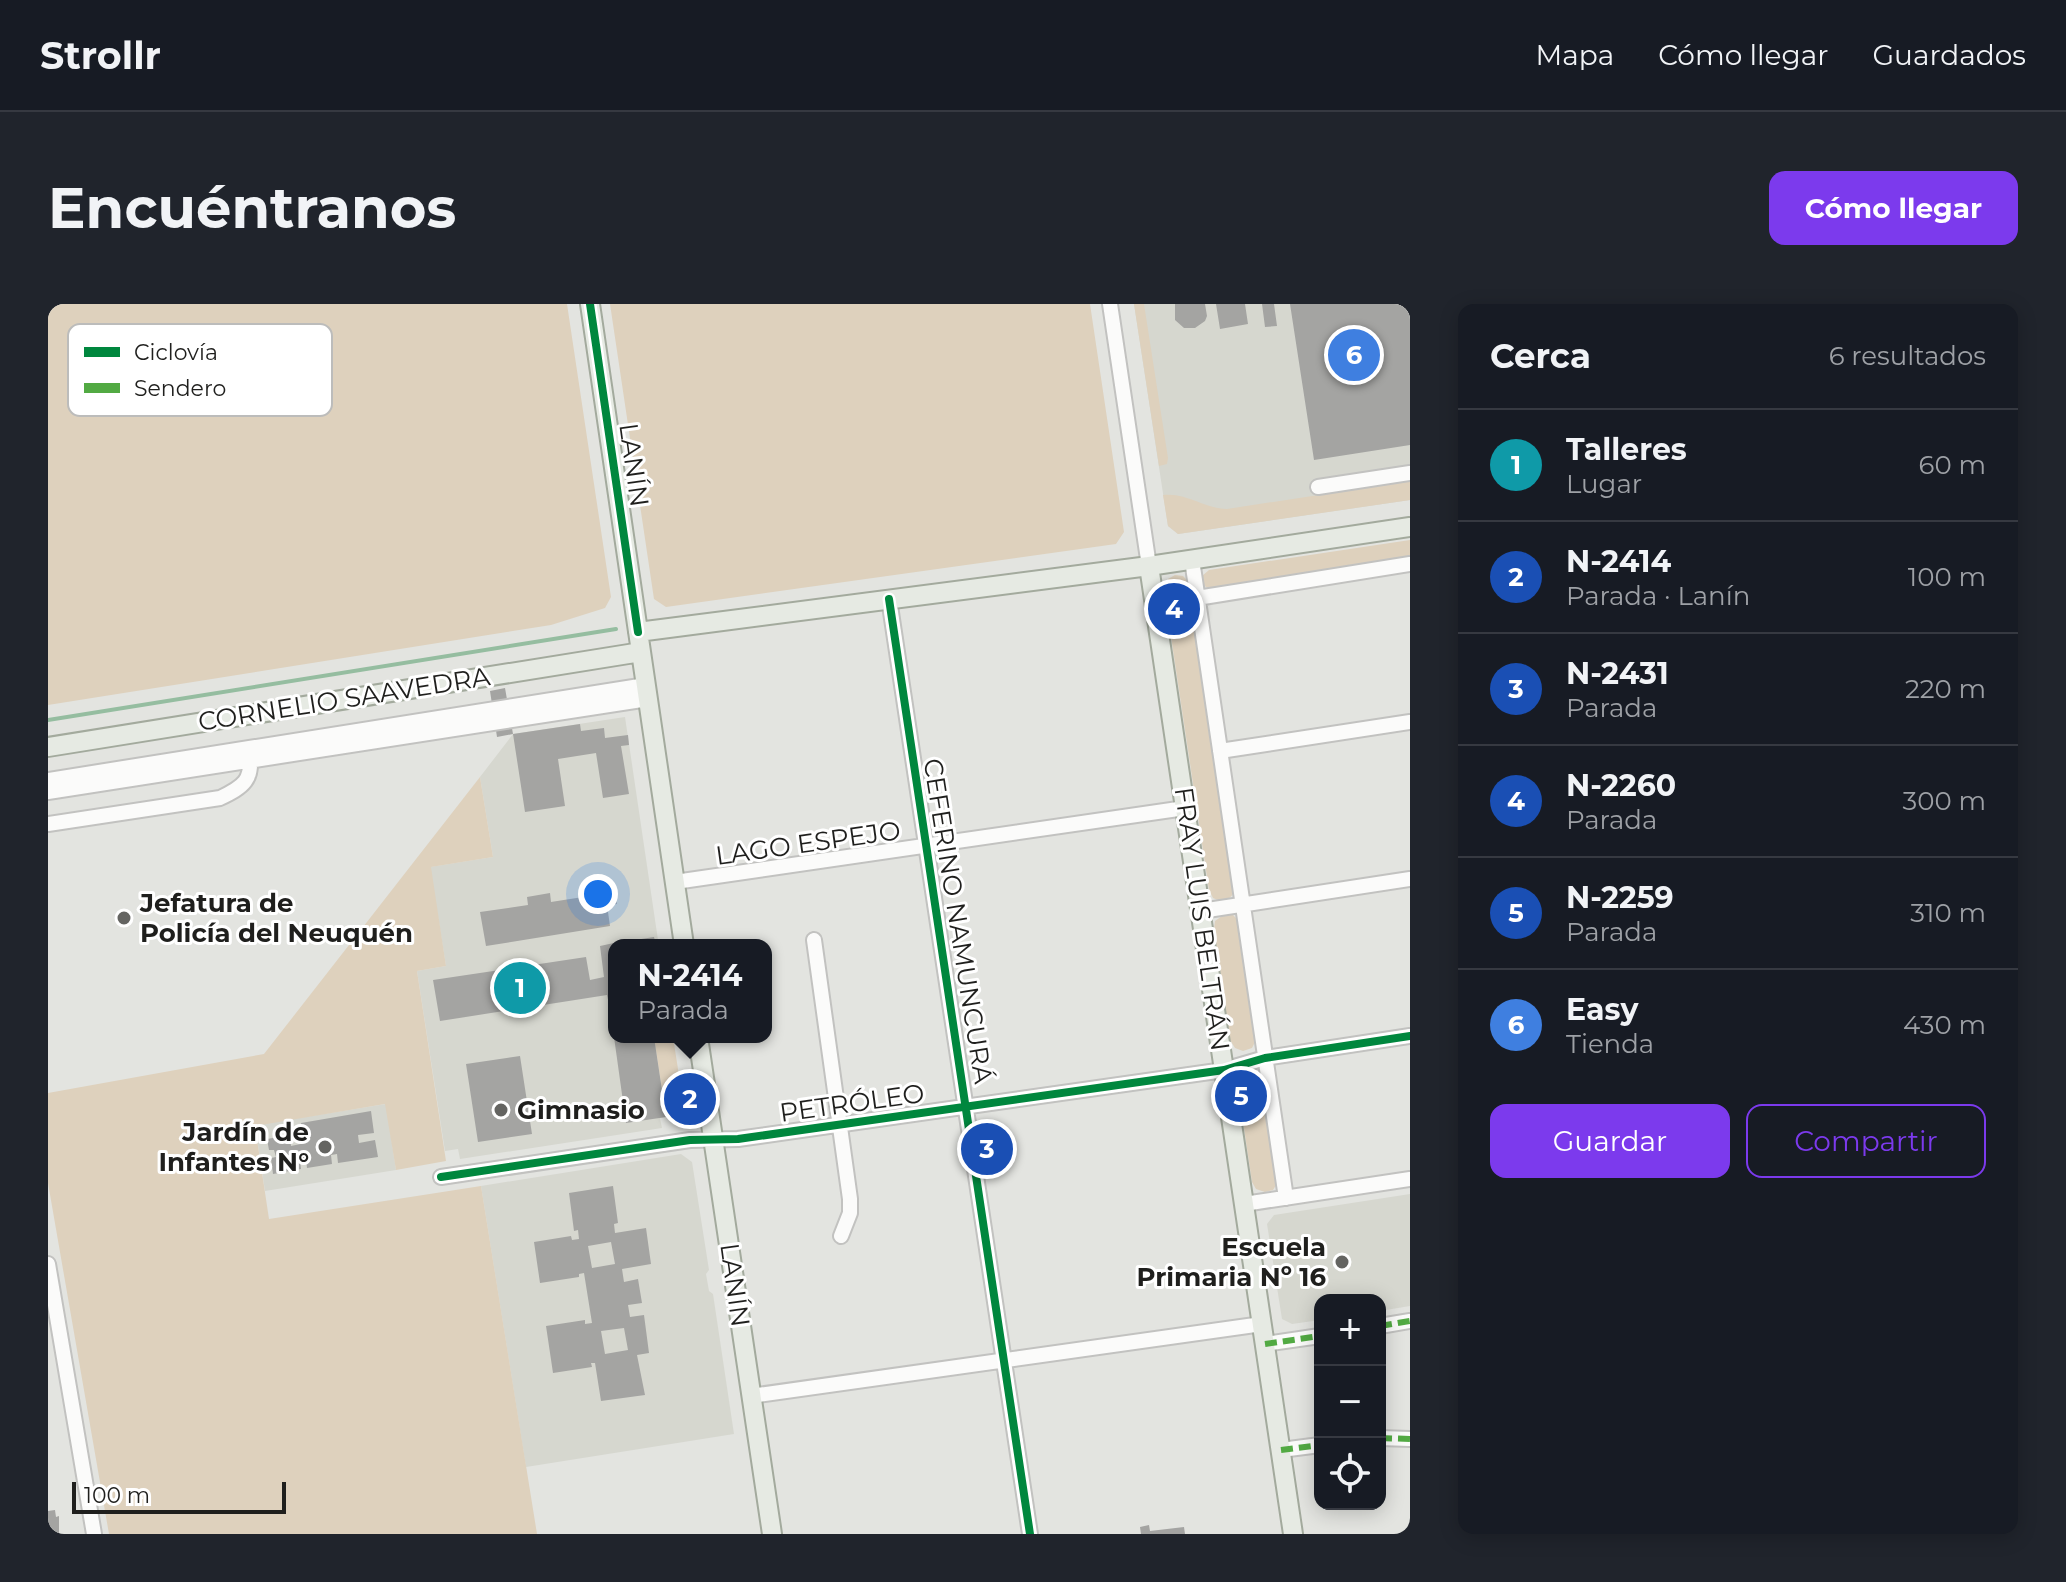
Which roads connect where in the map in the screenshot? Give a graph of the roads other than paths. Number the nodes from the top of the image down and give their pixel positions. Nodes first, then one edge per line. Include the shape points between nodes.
1 (590, 304) edge
2 (1110, 304) edge
3 (1410, 473) edge
4 (1318, 487) dead end
5 (1410, 527) edge
6 (1192, 560) junction
7 (1410, 564) edge
8 (1149, 566) junction
9 (1197, 598) junction
10 (889, 599) junction
11 (638, 632) junction
12 (641, 652) junction
13 (647, 692) junction
14 (1410, 722) edge
15 (48, 747) edge
16 (1220, 751) junction
17 (250, 754) junction
18 (48, 780) edge
19 (48, 792) edge
20 (1185, 808) junction
21 (48, 824) edge
22 (926, 846) junction
23 (1410, 879) edge
24 (675, 882) junction
25 (1243, 905) junction
26 (1201, 911) junction
27 (683, 939) edge
28 (814, 940) dead end
29 (1410, 1036) edge
30 (699, 1043) edge
31 (1265, 1058) junction
32 (1224, 1070) junction
33 (966, 1107) junction
34 (840, 1125) junction
35 (713, 1139) junction
36 (441, 1177) dead end
37 (1410, 1179) edge
38 (1286, 1198) junction
39 (1244, 1204) junction
40 (841, 1236) dead end
41 (48, 1264) edge
42 (1410, 1321) edge
43 (1262, 1324) junction
44 (1386, 1325) edge
45 (1314, 1337) edge
46 (1265, 1344) junction
47 (64, 1354) junction
48 (48, 1357) edge
49 (1004, 1361) junction
50 (751, 1396) junction
51 (1386, 1438) edge
52 (1410, 1439) edge
53 (1314, 1446) edge
54 (1281, 1450) junction
55 (94, 1534) edge
56 (772, 1534) edge
57 (1030, 1534) edge
58 (1293, 1534) edge

1 - 11 main road, LANÍN
2 - 8 street, FRAY LUIS BELTRÁN
3 - 4 street
5 - 6 main road
6 - 8 main road
6 - 9 street, FRAY LUIS BELTRÁN
7 - 9 street
8 - 10 main road
8 - 20 main road, FRAY LUIS BELTRÁN
9 - 16 street, FRAY LUIS BELTRÁN
10 - 11 main road
10 - 22 street, CEFERINO NAMUNCURÁ
11 - 12 main road, LANÍN
12 - 13 main road, LANÍN
12 - 15 main road, CORNELIO SAAVEDRA
13 - 17 street
13 - 24 main road, LANÍN
14 - 16 street
16 - 25 street, FRAY LUIS BELTRÁN
17 - 18 street
17 - 19 street
17 - 21 street via 243,785 220,798
20 - 22 street, LAGO ESPEJO
20 - 26 main road, FRAY LUIS BELTRÁN
22 - 24 street, LAGO ESPEJO
22 - 33 street, CEFERINO NAMUNCURÁ
23 - 25 street
24 - 27 main road, LANÍN
25 - 26 street
25 - 31 street, FRAY LUIS BELTRÁN
26 - 32 main road, FRAY LUIS BELTRÁN
28 - 34 street
29 - 31 street, PETRÓLEO
30 - 35 main road, LANÍN
31 - 32 street, PETRÓLEO
31 - 38 street, FRAY LUIS BELTRÁN
32 - 33 street, PETRÓLEO
32 - 39 main road, FRAY LUIS BELTRÁN
33 - 34 street, PETRÓLEO
33 - 49 street, CEFERINO NAMUNCURÁ
34 - 35 street, PETRÓLEO
34 - 40 street via 851,1206
35 - 36 street, PETRÓLEO
35 - 50 main road, LANÍN
37 - 38 street
38 - 39 street
39 - 43 main road, FRAY LUIS BELTRÁN
41 - 47 street
42 - 44 street
43 - 46 main road, FRAY LUIS BELTRÁN
43 - 49 street
45 - 46 street
46 - 54 main road, FRAY LUIS BELTRÁN
47 - 48 street
47 - 55 street
49 - 50 street
49 - 57 street, CEFERINO NAMUNCURÁ
50 - 56 main road, LANÍN
51 - 52 street
53 - 54 street
54 - 58 main road, FRAY LUIS BELTRÁN

